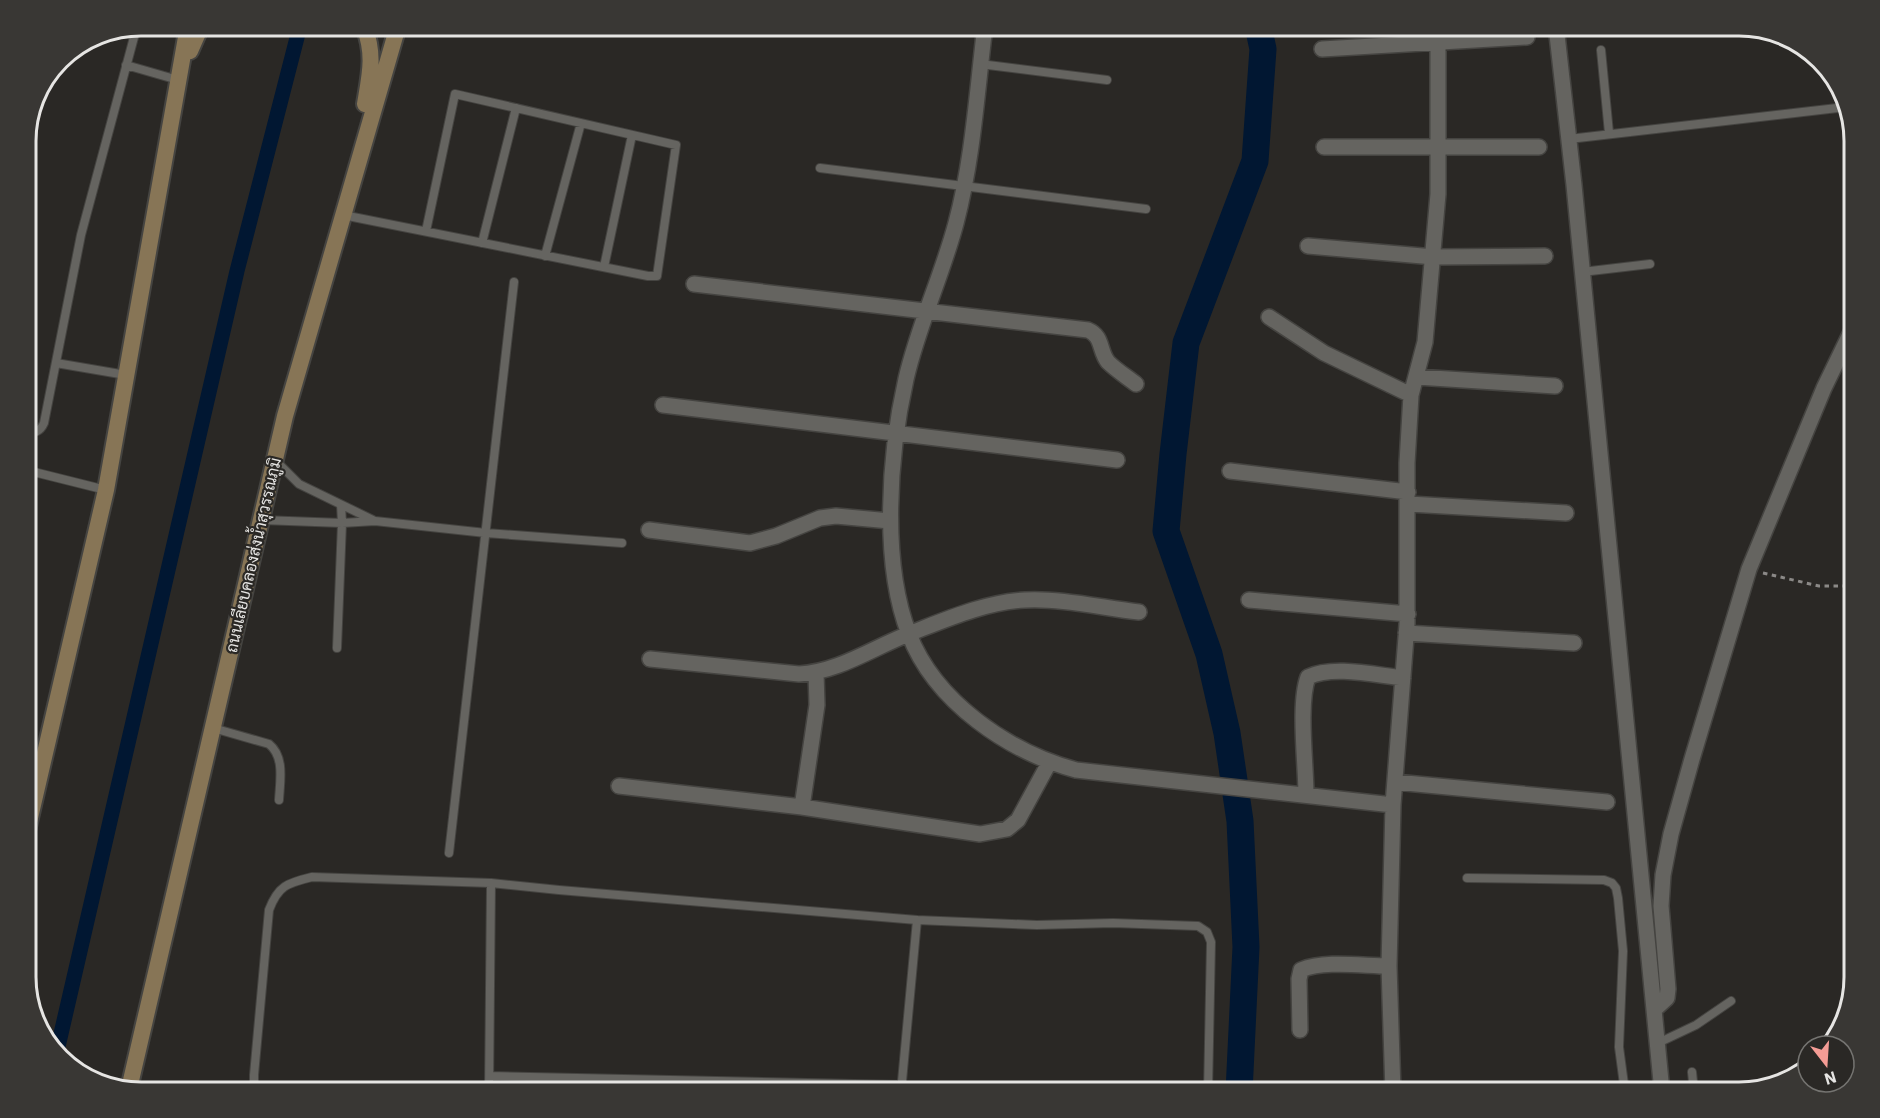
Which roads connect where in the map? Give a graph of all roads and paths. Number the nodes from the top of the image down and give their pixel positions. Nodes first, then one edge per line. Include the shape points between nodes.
1 (186, 36) edge
2 (197, 36) edge
3 (368, 36) edge
4 (395, 36) edge
5 (984, 36) edge
6 (1557, 36) edge
7 (134, 37) edge
8 (1527, 37) dead end
9 (1438, 43) junction
10 (1322, 49) dead end
11 (1601, 50) dead end
12 (980, 64) junction
13 (126, 65) junction
14 (180, 77) junction
15 (1107, 80) dead end
16 (516, 108) junction
17 (1838, 108) edge
18 (581, 123) junction
19 (1609, 133) junction
20 (632, 135) junction
21 (1569, 139) junction
22 (1438, 146) junction
23 (1324, 147) dead end
24 (1539, 147) dead end
25 (820, 168) dead end
26 (351, 184) junction
27 (965, 185) junction
28 (1146, 208) dead end
29 (342, 215) junction
30 (426, 231) junction
31 (482, 243) junction
32 (1308, 246) dead end
33 (545, 256) junction
34 (1545, 256) dead end
35 (1434, 257) junction
36 (1650, 264) dead end
37 (604, 267) junction
38 (1582, 272) junction
39 (514, 282) dead end
40 (694, 284) dead end
41 (926, 312) junction
42 (1269, 317) dead end
43 (1844, 347) edge
44 (56, 363) junction
45 (128, 376) junction
46 (1417, 377) junction
47 (1136, 384) dead end
48 (1555, 386) dead end
49 (1411, 395) junction
50 (663, 405) dead end
51 (36, 432) edge
52 (896, 433) junction
53 (275, 460) junction
54 (1117, 460) dead end
55 (1230, 471) dead end
56 (36, 472) edge
57 (106, 490) junction
58 (1408, 498) junction
59 (341, 505) junction
60 (1566, 513) dead end
61 (261, 520) junction
62 (375, 521) junction
63 (890, 521) junction
64 (342, 524) junction
65 (649, 530) dead end
66 (486, 533) junction
67 (622, 543) dead end
68 (1749, 569) junction
69 (1844, 586) edge
70 (1249, 600) dead end
71 (1140, 612) dead end
72 (1408, 614) junction
73 (1406, 633) junction
74 (909, 634) junction
75 (1574, 643) dead end
76 (337, 648) dead end
77 (650, 659) dead end
78 (816, 673) junction
79 (1403, 678) junction
80 (213, 728) junction
81 (1048, 763) junction
82 (1395, 783) junction
83 (619, 786) dead end
84 (36, 793) edge
85 (1306, 795) junction
86 (279, 800) dead end
87 (1607, 802) dead end
88 (1393, 805) junction
89 (802, 807) junction
90 (449, 853) dead end
91 (1467, 878) dead end
92 (491, 883) junction
93 (917, 920) junction
94 (1389, 966) junction
95 (1731, 1000) dead end
96 (1655, 1009) junction
97 (1300, 1030) dead end
98 (1658, 1043) junction
99 (1692, 1072) dead end
100 (490, 1076) junction
101 (131, 1081) edge
102 (254, 1082) edge
103 (490, 1082) edge
104 (680, 1082) edge
105 (902, 1082) edge
106 (1208, 1082) edge
107 (1393, 1082) edge
108 (1624, 1082) edge
109 (1661, 1082) edge
110 (1693, 1082) edge

1 - 14 main road
2 - 14 main road
3 - 26 main road via 372,59
4 - 26 main road, ถนนเลียบคลองส่งน้ำสุวรรณภูมิ
5 - 12 street
6 - 21 street
7 - 13 lane
8 - 9 street
9 - 10 street
9 - 22 street
11 - 19 lane
12 - 15 lane
12 - 27 street
13 - 14 lane
13 - 44 lane via 81,235
14 - 45 main road
16 - 18 lane
16 - 30 lane via 455,94
16 - 31 lane
17 - 19 lane
18 - 20 lane
18 - 33 lane
19 - 21 lane
20 - 37 lane
20 - 37 lane via 676,145 657,276
21 - 38 street
22 - 23 street
22 - 24 street
22 - 35 street
25 - 27 lane
26 - 29 main road, ถนนเลียบคลองส่งน้ำสุวรรณภูมิ
27 - 28 lane
27 - 41 street via 956,225
29 - 30 lane
29 - 53 main road, ถนนเลียบคลองส่งน้ำสุวรรณภูมิ
30 - 31 lane
31 - 33 lane
32 - 35 street
33 - 37 lane
34 - 35 street
35 - 46 street via 1425,342
36 - 38 lane
38 - 96 street
39 - 66 lane
40 - 41 street
41 - 47 street via 1094,332 1107,360
41 - 52 street via 906,379
42 - 49 street via 1324,353
43 - 68 street
44 - 45 lane
44 - 51 lane via 42,429
45 - 57 main road
46 - 48 street
46 - 49 street
49 - 58 street
50 - 52 street
52 - 54 street
52 - 63 street
53 - 59 lane via 299,484
53 - 61 main road, ถนนเลียบคลองส่งน้ำสุวรรณภูมิ
55 - 58 street
56 - 57 lane
57 - 84 main road
58 - 60 street
58 - 72 street
59 - 62 lane
59 - 64 lane
61 - 64 lane
61 - 80 main road, ถนนเลียบคลองส่งน้ำสุวรรณภูมิ
62 - 64 lane
62 - 66 lane
63 - 65 street via 820,518 750,543
63 - 74 street via 893,567
64 - 76 lane
66 - 67 lane
66 - 90 lane
68 - 69 path via 1819,586
68 - 96 street via 1671,834 1661,906 1668,989 1667,998
70 - 72 street
71 - 74 street via 1027,600 998,603
72 - 73 street
73 - 75 street
73 - 79 street
74 - 78 street
74 - 81 street via 937,681 973,718
77 - 78 street
78 - 89 street via 817,705
79 - 82 street
79 - 85 street via 1331,671 1308,677 1303,712
80 - 86 lane via 269,744 276,750 280,760
80 - 101 main road, ถนนเลียบคลองส่งน้ำสุวรรณภูมิ
81 - 85 street via 1076,770
81 - 89 street via 1018,820 1007,829 994,832 980,834
82 - 87 street
82 - 88 street
83 - 89 street
85 - 88 street
88 - 94 street
91 - 108 lane via 1612,883 1618,898 1623,951 1619,1047
92 - 93 lane
92 - 100 lane
92 - 102 lane via 312,878 279,890 269,910
93 - 105 lane
93 - 106 lane via 1198,926 1207,932 1211,942
94 - 97 street via 1310,966 1301,970
94 - 107 street
95 - 98 lane via 1696,1025
96 - 98 street
98 - 109 street
99 - 110 lane
100 - 103 lane
100 - 104 lane

